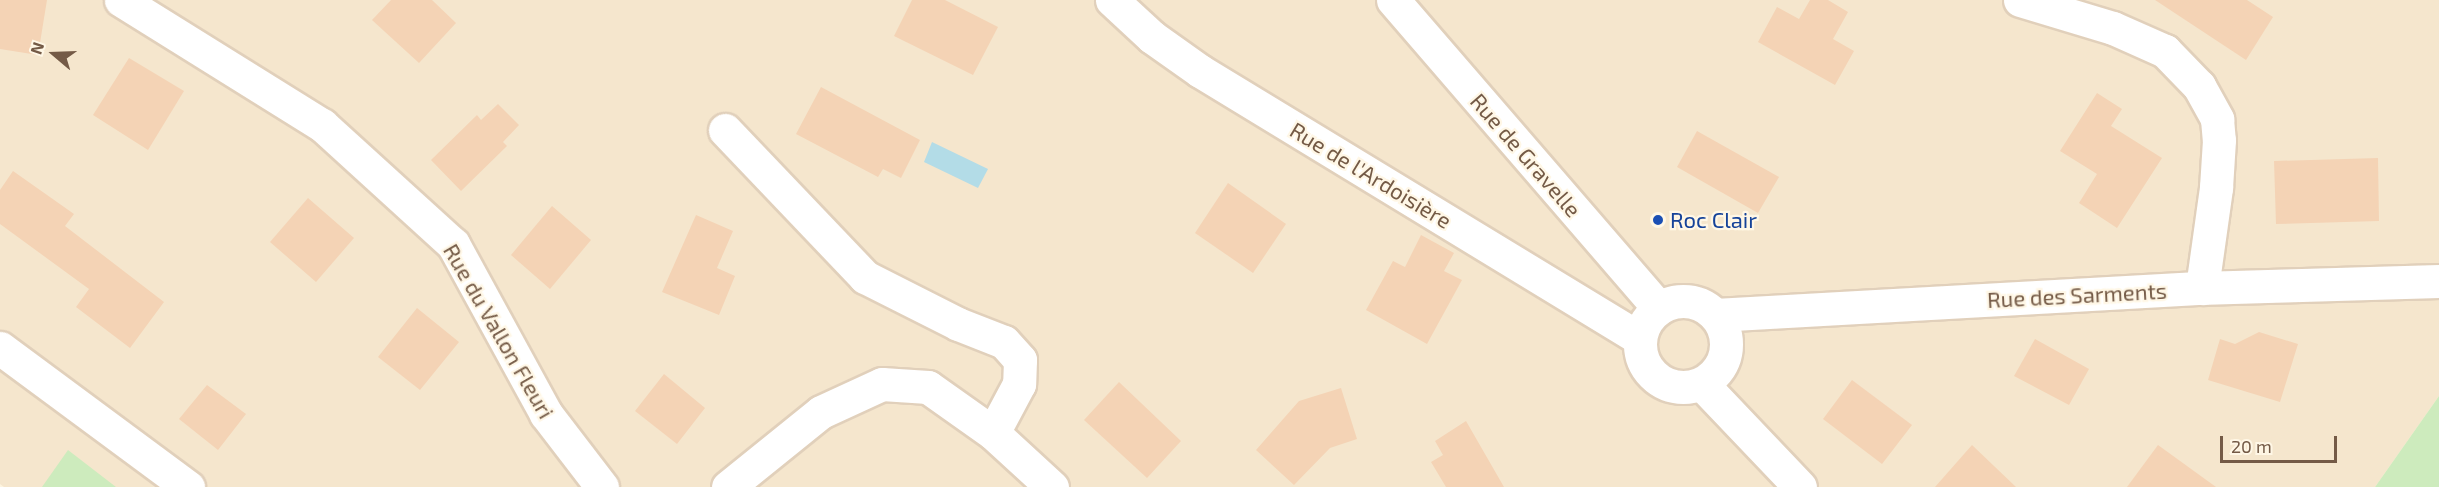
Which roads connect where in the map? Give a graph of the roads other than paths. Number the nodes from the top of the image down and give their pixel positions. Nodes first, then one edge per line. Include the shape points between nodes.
1 (121, 0) edge
2 (1112, 0) edge
3 (1393, 0) edge
4 (2020, 0) edge
5 (725, 130) dead end
6 (2439, 281) edge
7 (2202, 288) junction
8 (1659, 308) junction
9 (1715, 315) junction
10 (1639, 338) junction
11 (0, 348) edge
12 (1712, 375) junction
13 (993, 433) junction
14 (189, 487) edge
15 (602, 487) edge
16 (728, 487) edge
17 (1052, 487) edge
18 (1800, 487) edge

1 - 15 street, Rue du Vallon Fleuri via 322,125 453,244 546,414
2 - 10 street, Rue de l'Ardoisière via 1152,37 1200,71
3 - 8 street, Rue de Gravelle
4 - 7 street via 2113,28 2165,51 2199,86 2217,119 2219,140
5 - 13 street via 865,277 958,324 1004,342 1020,360 1018,384 1010,406
6 - 7 street, Rue des Sarments
7 - 9 street, Rue des Sarments
8 - 9 street via 1683,300 1706,307
8 - 10 street via 1650,316
9 - 12 street via 1726,339
10 - 12 street via 1640,352 1652,376 1663,384 1689,388
11 - 14 street
12 - 18 street
13 - 16 street via 928,387 882,384 821,411
13 - 17 street

